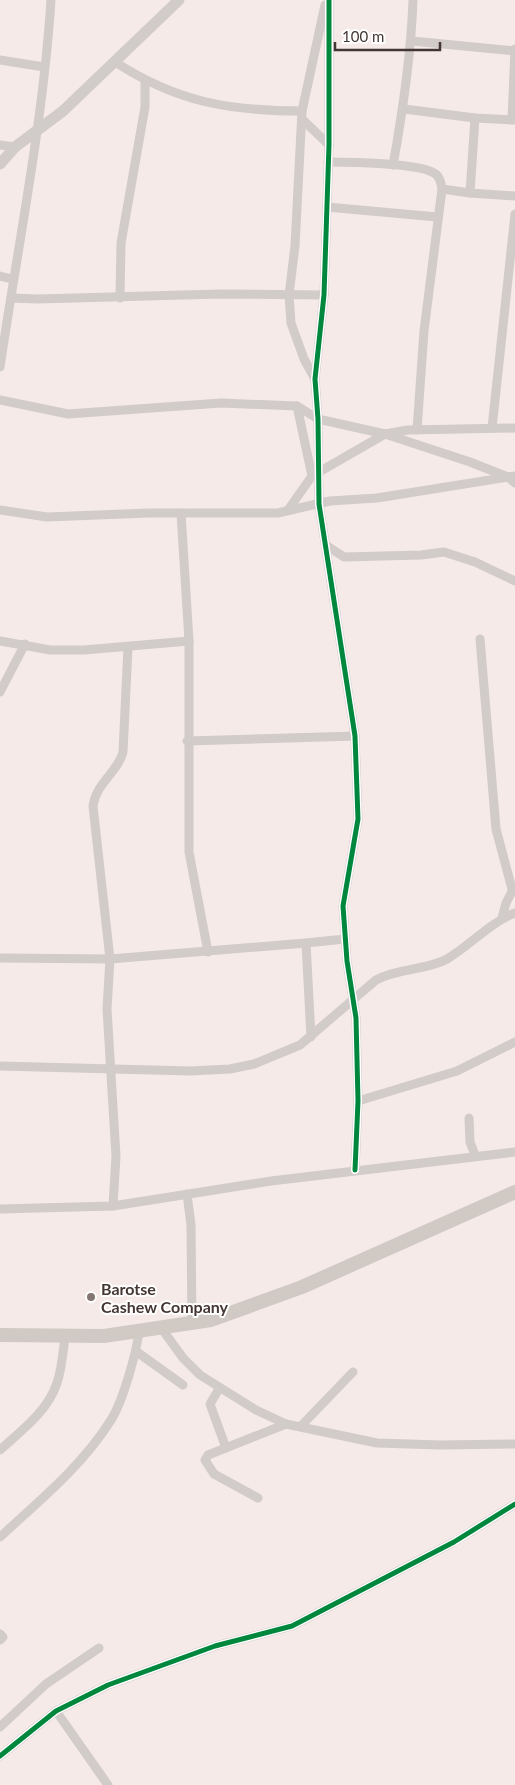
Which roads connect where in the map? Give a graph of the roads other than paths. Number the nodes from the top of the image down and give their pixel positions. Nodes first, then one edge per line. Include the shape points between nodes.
1 (50, 0) edge
2 (178, 0) edge
3 (327, 0) edge
4 (413, 0) edge
5 (412, 41) junction
6 (515, 50) edge
7 (0, 60) edge
8 (115, 62) junction
9 (44, 67) junction
10 (145, 81) junction
11 (404, 109) junction
12 (302, 115) junction
13 (475, 118) junction
14 (513, 120) edge
15 (36, 130) junction
16 (0, 145) edge
17 (329, 146) junction
18 (15, 147) junction
19 (328, 162) junction
20 (0, 164) edge
21 (393, 165) junction
22 (442, 189) junction
23 (470, 193) junction
24 (515, 196) edge
25 (327, 207) junction
26 (515, 214) edge
27 (437, 217) junction
28 (0, 276) edge
29 (12, 279) junction
30 (289, 295) junction
31 (324, 295) junction
32 (11, 298) junction
33 (120, 298) junction
34 (0, 367) edge
35 (315, 380) junction
36 (0, 400) edge
37 (296, 406) junction
38 (318, 419) junction
39 (492, 428) junction
40 (515, 428) edge
41 (417, 430) junction
42 (385, 434) junction
43 (316, 474) junction
44 (513, 479) edge
45 (319, 504) junction
46 (0, 510) edge
47 (288, 510) junction
48 (181, 513) junction
49 (327, 546) junction
50 (515, 581) edge
51 (480, 639) dead end
52 (0, 640) edge
53 (189, 641) junction
54 (25, 644) junction
55 (128, 647) junction
56 (0, 692) edge
57 (355, 736) junction
58 (187, 741) junction
59 (514, 887) edge
60 (515, 913) edge
61 (502, 918) junction
62 (345, 939) junction
63 (306, 944) junction
64 (208, 952) junction
65 (0, 958) edge
66 (110, 959) junction
67 (353, 1000) junction
68 (311, 1037) junction
69 (515, 1042) edge
70 (0, 1066) edge
71 (112, 1070) junction
72 (358, 1101) junction
73 (469, 1118) dead end
74 (515, 1152) edge
75 (476, 1155) junction
76 (355, 1170) junction
77 (515, 1192) edge
78 (187, 1194) junction
79 (113, 1206) junction
80 (0, 1209) edge
81 (192, 1325) junction
82 (162, 1329) junction
83 (139, 1332) junction
84 (0, 1335) edge
85 (65, 1337) junction
86 (137, 1352) junction
87 (353, 1372) dead end
88 (183, 1385) dead end
89 (219, 1389) junction
90 (286, 1424) junction
91 (302, 1426) junction
92 (515, 1444) edge
93 (226, 1448) junction
94 (0, 1450) edge
95 (258, 1498) dead end
96 (515, 1504) edge
97 (0, 1537) edge
98 (0, 1634) edge
99 (0, 1640) edge
100 (99, 1648) dead end
101 (56, 1710) junction
102 (0, 1727) edge
103 (0, 1756) edge
104 (108, 1785) edge

1 - 9 street
2 - 8 main road
3 - 12 street
3 - 17 street
4 - 5 street
5 - 6 street
5 - 11 street
6 - 14 street
7 - 9 street
8 - 10 street
8 - 15 main road via 63,111
9 - 15 street
10 - 12 street via 220,105
10 - 33 street via 145,107 121,243
11 - 13 street
11 - 21 street
12 - 17 street
12 - 30 street
13 - 14 street
13 - 23 street
15 - 18 main road
15 - 29 street via 23,233
16 - 18 street
17 - 19 street
18 - 20 main road
19 - 21 street
19 - 25 street
21 - 22 street via 433,172 440,177
22 - 23 street
22 - 27 street
23 - 24 street
25 - 27 street
25 - 31 street
26 - 39 street
27 - 41 street via 419,381
28 - 29 street
29 - 32 street
30 - 31 street
30 - 33 street
30 - 35 street via 291,323
31 - 35 street
32 - 33 street
32 - 34 street
35 - 38 street
36 - 37 street via 68,414 221,403
37 - 38 street
37 - 43 street
38 - 42 street
38 - 43 street
39 - 40 street
39 - 41 street
41 - 42 street
42 - 43 street
42 - 44 street
43 - 45 street
43 - 47 street
44 - 45 street
45 - 47 street
45 - 49 street
46 - 48 street via 47,517
47 - 48 street via 278,513
48 - 53 street
49 - 50 street via 344,557 444,552
49 - 57 street
51 - 59 street via 496,829
52 - 54 street
53 - 55 street
53 - 58 street
54 - 55 street via 50,650
54 - 56 street
55 - 66 street via 123,752 100,786 93,806
57 - 58 street
57 - 62 street via 358,819 343,906
58 - 64 street via 189,852
59 - 61 street
60 - 61 street
61 - 67 street via 446,960 387,974
62 - 63 street
62 - 67 street
63 - 64 street
63 - 68 street
64 - 66 street
65 - 66 street
66 - 71 street via 107,1008
67 - 68 street
67 - 72 street
68 - 71 street via 276,1056 230,1069
69 - 72 street via 457,1071
70 - 71 street
71 - 79 street via 116,1156
72 - 76 street
73 - 75 street via 470,1142
74 - 75 street
75 - 76 street
76 - 78 street
77 - 81 main road via 302,1287
78 - 79 street
78 - 81 street via 191,1225
79 - 80 street
81 - 82 main road
82 - 83 main road
82 - 89 street via 183,1358
83 - 85 main road
83 - 86 street
84 - 85 main road
85 - 94 street via 58,1382 50,1399
86 - 88 street
86 - 97 street via 112,1418 98,1438 80,1461
87 - 91 street
89 - 90 street
89 - 93 street via 210,1404
90 - 91 street
90 - 93 street
91 - 92 street via 377,1443
93 - 95 street via 208,1455 206,1464 214,1474
96 - 101 street via 454,1542 292,1626 215,1646 108,1685
98 - 99 street via 3,1637
100 - 102 street via 46,1684
101 - 103 street
101 - 104 street

